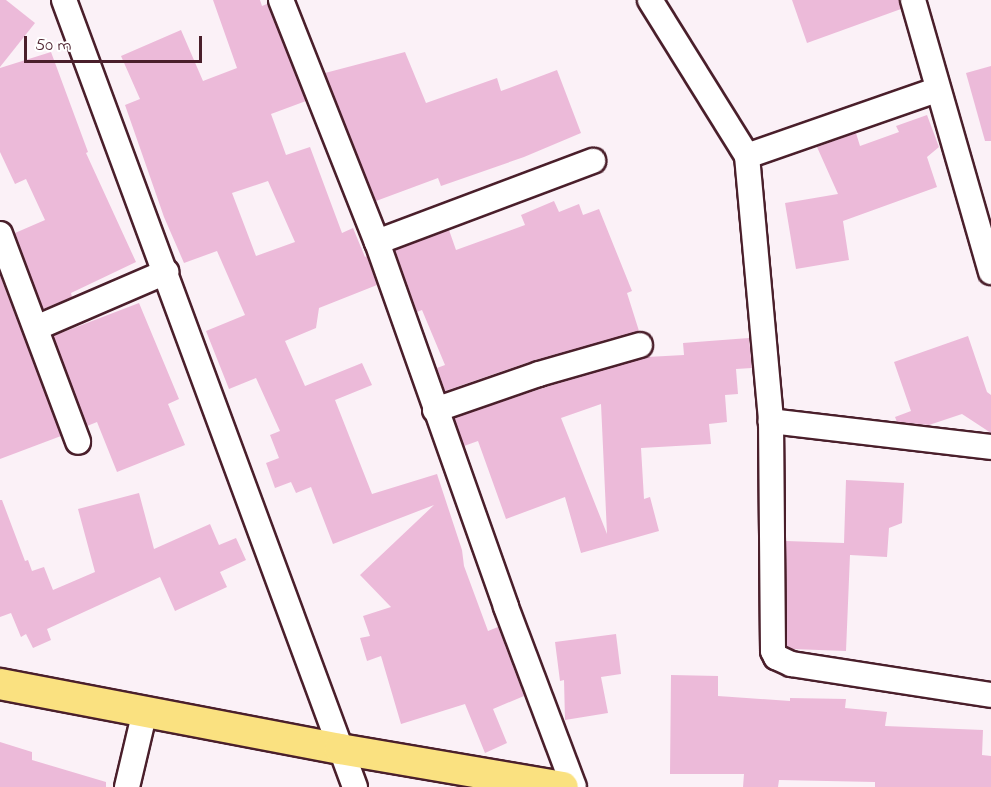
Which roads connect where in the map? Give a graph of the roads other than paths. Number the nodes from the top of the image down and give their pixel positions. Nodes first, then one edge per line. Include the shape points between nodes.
1 (64, 0) edge
2 (281, 0) edge
3 (650, 0) edge
4 (913, 0) edge
5 (937, 90) junction
6 (747, 156) junction
7 (593, 161) dead end
8 (0, 234) edge
9 (377, 243) junction
10 (166, 272) junction
11 (991, 272) edge
12 (36, 328) junction
13 (640, 345) dead end
14 (435, 410) junction
15 (771, 421) junction
16 (78, 442) dead end
17 (991, 447) edge
18 (0, 684) edge
19 (991, 695) edge
20 (146, 711) junction
21 (340, 749) junction
22 (127, 787) edge
23 (355, 787) edge
24 (563, 787) edge
25 (574, 787) edge

1 - 10 street
2 - 9 street
3 - 6 street
4 - 5 street
5 - 6 street
5 - 11 street
6 - 15 street
7 - 9 street
8 - 12 street
9 - 14 street
10 - 12 street
10 - 21 street
12 - 16 street
13 - 14 street
14 - 25 street
15 - 17 street
15 - 19 street via 776,657 791,664
18 - 20 main road
20 - 21 main road
20 - 22 street
21 - 23 street
21 - 24 main road

